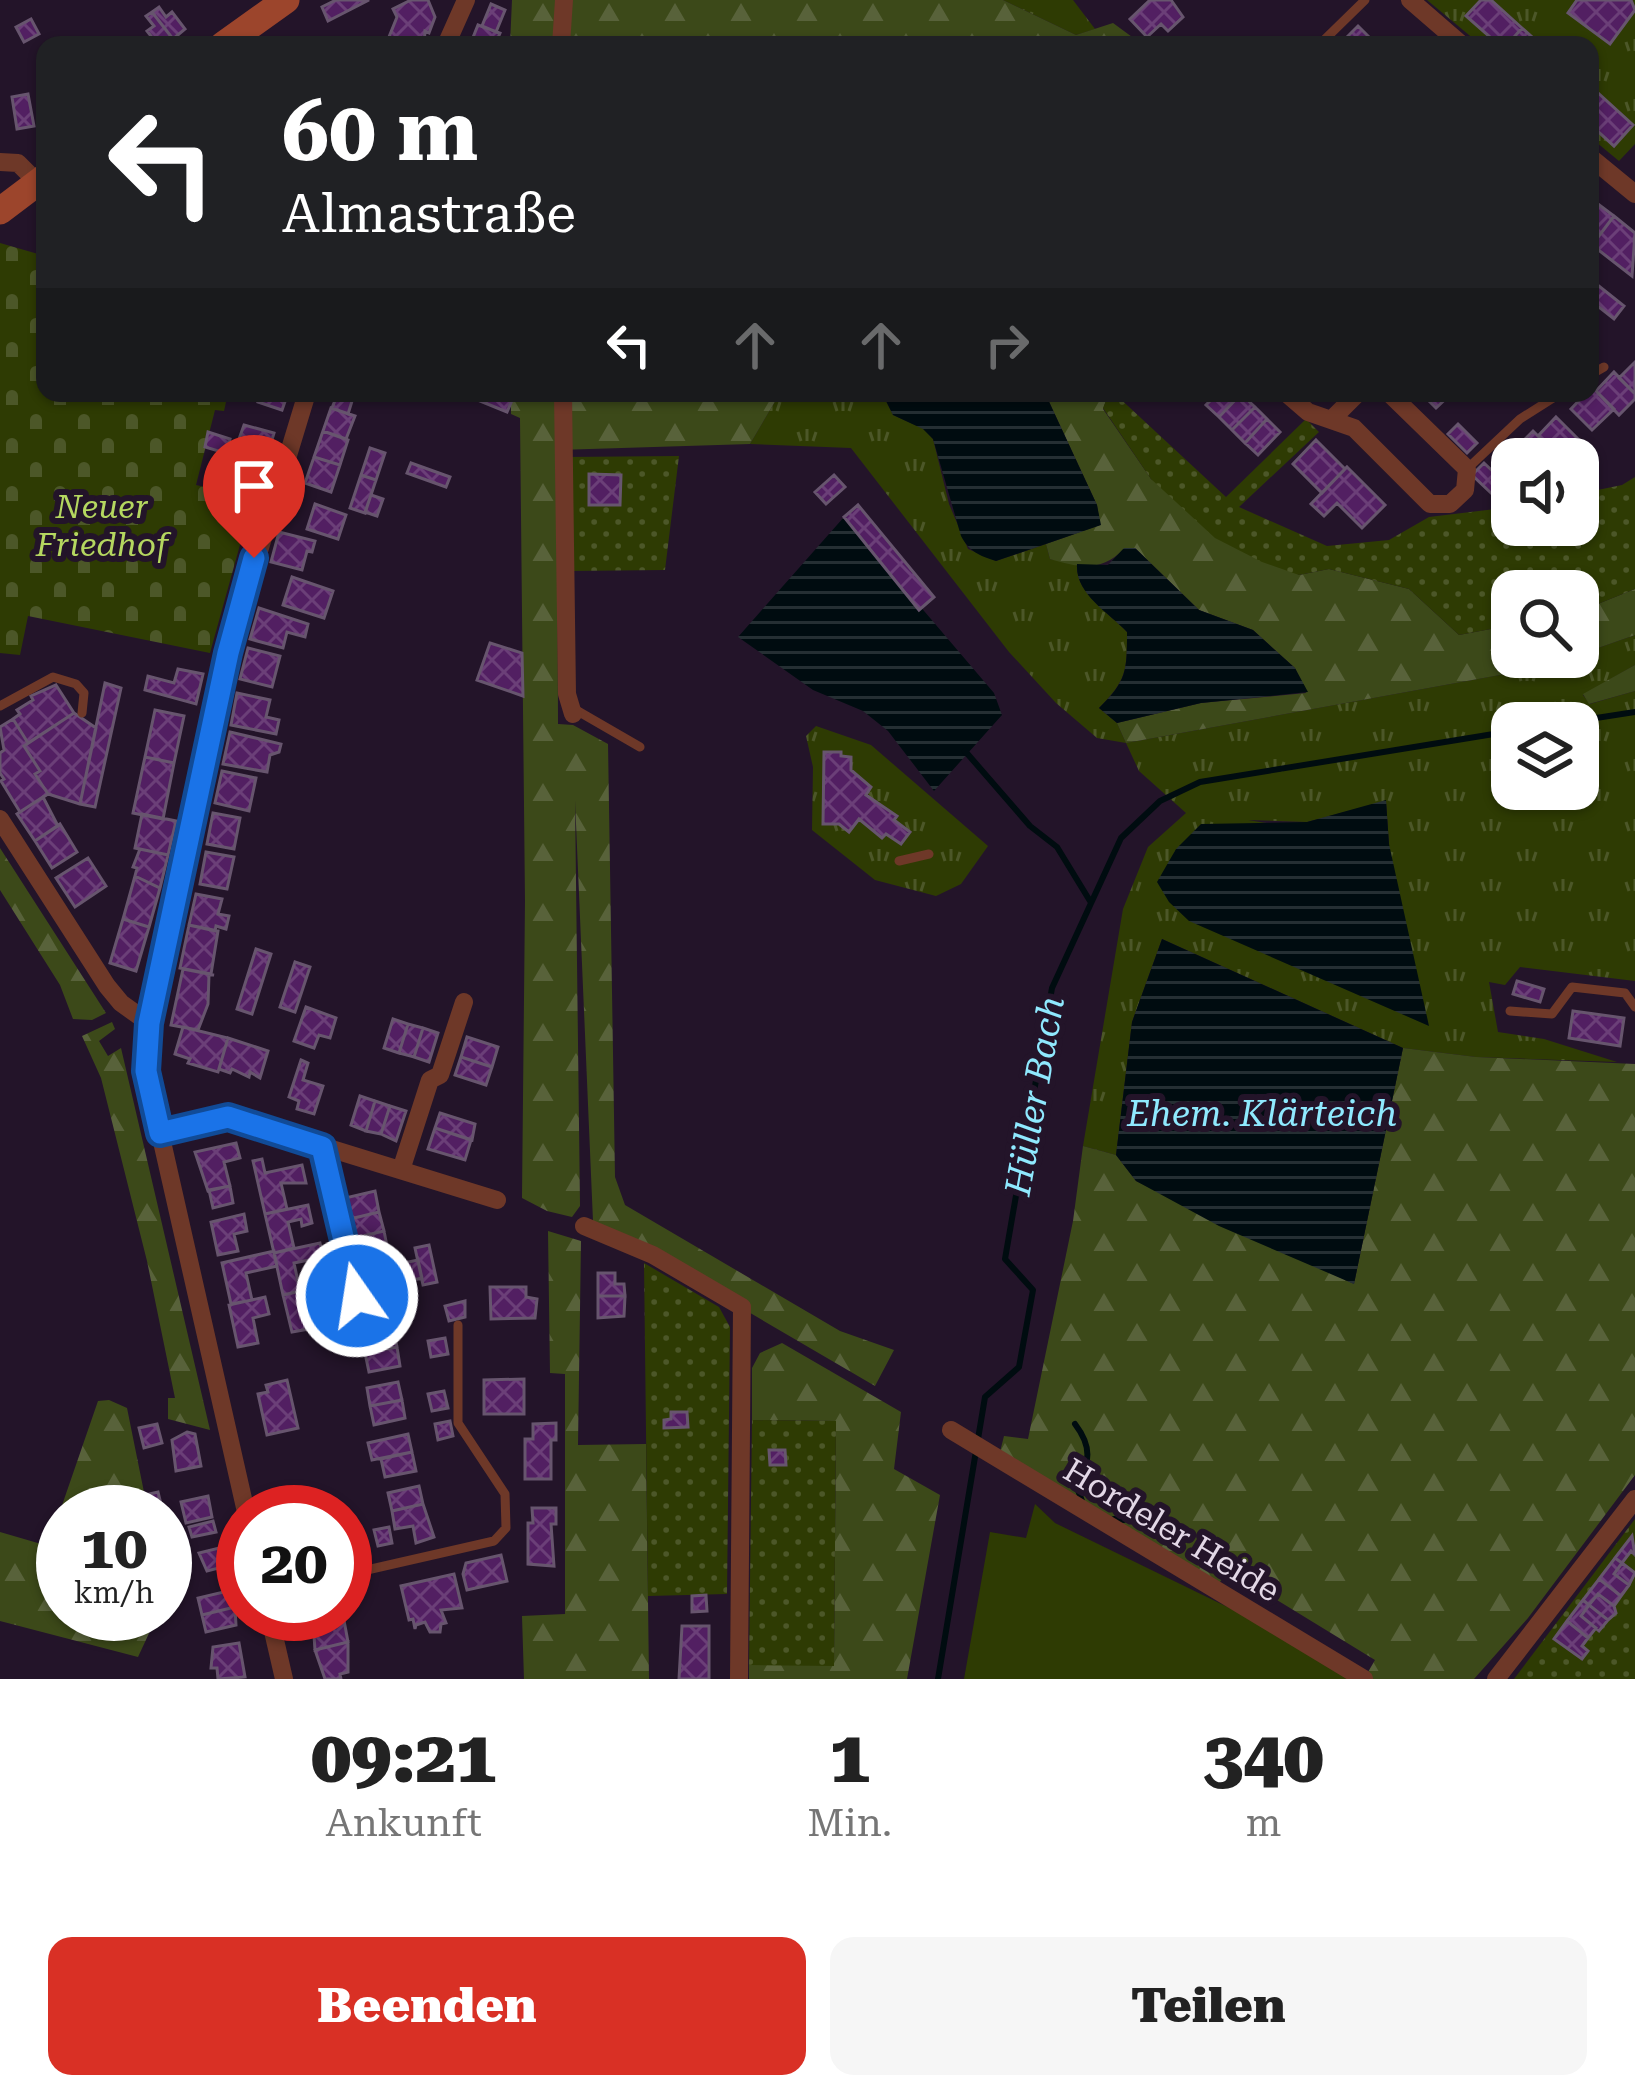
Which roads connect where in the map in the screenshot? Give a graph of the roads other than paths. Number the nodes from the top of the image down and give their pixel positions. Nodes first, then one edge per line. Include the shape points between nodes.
1 (286, 0) edge
2 (466, 0) edge
3 (564, 0) edge
4 (1365, 0) edge
5 (1410, 0) edge
6 (236, 36) edge
7 (450, 36) edge
8 (562, 36) edge
9 (1328, 36) edge
10 (1452, 36) edge
11 (0, 162) edge
12 (1599, 164) edge
13 (36, 176) edge
14 (36, 184) edge
15 (1635, 194) edge
16 (0, 211) edge
17 (1604, 367) dead end
18 (1599, 370) edge
19 (304, 402) edge
20 (563, 402) edge
21 (1296, 402) edge
22 (1349, 402) edge
23 (1398, 402) edge
24 (1547, 402) edge
25 (1331, 420) junction
26 (1467, 469) junction
27 (0, 706) edge
28 (572, 711) joint
29 (82, 712) dead end
30 (640, 747) dead end
31 (0, 820) edge
32 (929, 854) dead end
33 (898, 861) dead end
34 (464, 1002) dead end
35 (1635, 1007) edge
36 (1510, 1011) dead end
37 (149, 1023) junction
38 (160, 1133) junction
39 (322, 1147) junction
40 (401, 1170) junction
41 (496, 1200) dead end
42 (584, 1226) dead end
43 (357, 1296) dead end
44 (458, 1325) dead end
45 (951, 1430) dead end
46 (240, 1485) edge
47 (1635, 1499) edge
48 (372, 1570) edge
49 (275, 1641) edge
50 (284, 1679) edge
51 (739, 1679) edge
52 (1364, 1679) edge
53 (1496, 1679) edge

1 - 6 main road
2 - 7 street
3 - 8 street
4 - 9 lane
5 - 10 street
11 - 13 street
12 - 15 street
14 - 16 main road
17 - 18 lane
19 - 37 street via 228,653
20 - 28 street
21 - 25 street
22 - 25 street
23 - 26 street
24 - 26 lane
25 - 26 street via 1354,428 1430,504 1450,505 1465,490
27 - 29 lane via 52,677 76,684
28 - 30 lane
31 - 37 street via 106,986
32 - 33 lane
34 - 40 street
35 - 36 lane via 1625,993 1572,987 1552,1014
37 - 38 street via 146,1071
38 - 39 street via 228,1117
38 - 46 street
39 - 40 street
39 - 43 lane
40 - 41 street
42 - 51 street via 742,1307
44 - 48 lane via 458,1423 506,1494 506,1528 494,1541
45 - 52 street, Hordeler Heide
47 - 53 street
49 - 50 street

